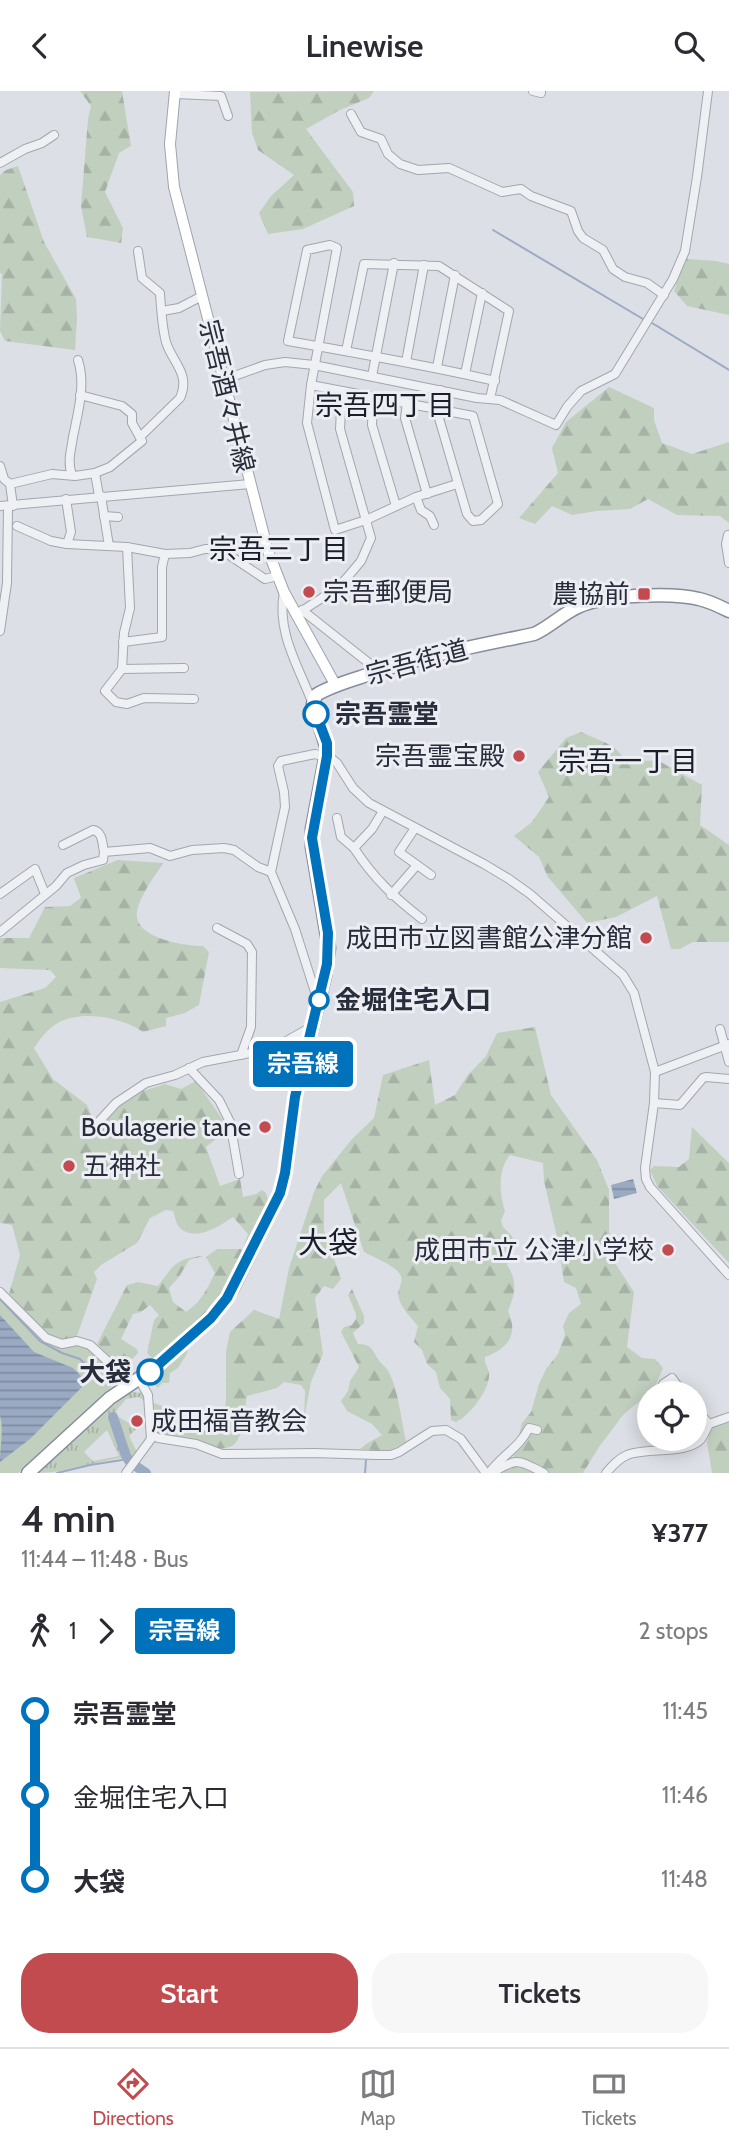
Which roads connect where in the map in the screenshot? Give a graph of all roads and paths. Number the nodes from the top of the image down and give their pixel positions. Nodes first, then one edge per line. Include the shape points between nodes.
1 (533, 91) edge
2 (541, 91) edge
3 (708, 91) edge
4 (175, 92) edge
5 (351, 114) dead end
6 (228, 116) dead end
7 (54, 135) dead end
8 (0, 163) edge
9 (138, 251) dead end
10 (394, 263) junction
11 (424, 265) junction
12 (455, 275) junction
13 (482, 293) junction
14 (664, 295) junction
15 (202, 296) junction
16 (162, 311) junction
17 (318, 346) junction
18 (346, 351) junction
19 (376, 356) junction
20 (78, 360) dead end
21 (405, 362) junction
22 (314, 365) junction
23 (437, 367) junction
24 (465, 374) junction
25 (372, 376) junction
26 (223, 380) junction
27 (495, 381) junction
28 (311, 385) junction
29 (440, 390) junction
30 (342, 391) junction
31 (80, 395) junction
32 (373, 397) junction
33 (491, 399) junction
34 (407, 403) junction
35 (436, 408) junction
36 (139, 437) junction
37 (0, 466) edge
38 (95, 473) junction
39 (72, 475) junction
40 (10, 484) junction
41 (250, 484) junction
42 (457, 484) junction
43 (427, 494) junction
44 (100, 496) junction
45 (416, 497) junction
46 (66, 499) junction
47 (7, 506) edge
48 (396, 506) junction
49 (104, 516) junction
50 (118, 517) dead end
51 (366, 520) junction
52 (434, 525) dead end
53 (17, 526) dead end
54 (728, 535) edge
55 (67, 544) junction
56 (109, 546) junction
57 (127, 548) junction
58 (4, 553) edge
59 (164, 554) junction
60 (729, 563) edge
61 (277, 576) junction
62 (284, 592) junction
63 (729, 611) edge
64 (300, 612) junction
65 (0, 631) edge
66 (123, 642) junction
67 (184, 668) dead end
68 (122, 669) junction
69 (375, 672) junction
70 (336, 686) junction
71 (194, 699) dead end
72 (313, 704) junction
73 (327, 756) junction
74 (383, 811) junction
75 (337, 818) dead end
76 (415, 828) junction
77 (63, 845) dead end
78 (354, 848) junction
79 (104, 852) junction
80 (417, 865) junction
81 (271, 872) junction
82 (432, 875) dead end
83 (0, 894) edge
84 (45, 894) junction
85 (391, 895) junction
86 (422, 919) dead end
87 (217, 928) dead end
88 (0, 932) edge
89 (320, 995) junction
90 (313, 1026) junction
91 (720, 1029) dead end
92 (726, 1045) edge
93 (242, 1055) junction
94 (729, 1062) edge
95 (189, 1068) junction
96 (655, 1072) junction
97 (729, 1079) edge
98 (654, 1103) junction
99 (94, 1127) dead end
100 (239, 1174) dead end
101 (729, 1275) edge
102 (0, 1292) edge
103 (135, 1381) junction
104 (729, 1416) edge
105 (707, 1422) edge
106 (709, 1424) junction
107 (707, 1428) edge
108 (537, 1430) dead end
109 (152, 1435) junction
110 (650, 1451) edge
111 (131, 1467) edge
112 (28, 1473) edge
113 (489, 1473) edge
114 (544, 1473) edge
115 (606, 1473) edge

1 - 2 street
3 - 14 street via 685,251
4 - 6 street via 221,96
4 - 15 main road, 宗吾酒々井線 via 170,144 173,176
5 - 14 street via 361,132 381,139 388,154 400,164 418,170 449,168 502,192 520,189 571,211 583,238 603,250 613,269
7 - 8 street
9 - 16 street via 142,278 160,293
10 - 11 street
10 - 18 street via 365,264
10 - 19 street
11 - 12 street via 439,266
11 - 21 street
12 - 13 street
12 - 23 street
13 - 24 street
13 - 27 street via 509,311
14 - 33 street via 615,374 581,391 556,425
15 - 16 street
15 - 26 main road, 宗吾酒々井線
16 - 36 street via 167,345 179,365 184,390
17 - 17 street via 288,341 307,250 330,245 337,249
17 - 18 street
17 - 22 street
18 - 19 street
19 - 21 street
19 - 25 street
20 - 31 street
21 - 23 street
22 - 25 street
22 - 26 street via 265,365
22 - 28 street
23 - 24 street
24 - 27 street
25 - 29 street
26 - 41 main road, 宗吾酒々井線
27 - 33 street
28 - 30 street
28 - 51 street via 307,423 335,530
29 - 33 street
29 - 35 street
30 - 32 street
30 - 51 street via 340,429
31 - 36 street via 125,407
31 - 39 street via 69,454
32 - 34 street
32 - 48 street via 372,425
34 - 35 street
34 - 43 street via 405,418
35 - 42 street
35 - 42 street via 473,416 498,504 481,520 473,521
36 - 38 street via 142,441
37 - 40 street
38 - 39 street
38 - 44 street
39 - 40 street via 52,474
40 - 47 street
41 - 44 street
41 - 61 main road, 宗吾酒々井線
42 - 43 street
43 - 45 street
44 - 46 street
44 - 49 street
45 - 48 street
45 - 52 street
46 - 47 street
46 - 55 street via 71,532
47 - 58 street
48 - 51 street
49 - 50 street
49 - 56 street
51 - 64 street via 371,538 361,561 345,580
53 - 55 street
54 - 60 street
55 - 56 street
56 - 57 street
57 - 59 street
57 - 66 street via 130,608
58 - 65 street via 7,583
59 - 61 street via 220,549 265,579
59 - 66 street via 162,637
61 - 62 main road, 宗吾酒々井線
62 - 64 main road, 宗吾酒々井線
62 - 72 street via 287,640
63 - 69 highway, 宗吾街道 via 682,596 593,601 534,634
64 - 69 street
64 - 70 main road, 宗吾酒々井線
66 - 68 street
67 - 68 street
68 - 71 street via 105,691 116,702
69 - 70 highway, 宗吾街道
70 - 72 highway, 宗吾街道 via 316,695
72 - 73 highway
73 - 74 street via 338,763 359,794
73 - 81 street via 315,754 281,761 278,766 285,807
73 - 89 highway via 312,838 329,948
74 - 76 street
74 - 78 street
75 - 78 street via 341,837
76 - 80 street via 399,852
76 - 96 street via 509,879 616,968 634,993
77 - 79 street via 93,829 101,834
78 - 85 street
79 - 81 street via 149,848 170,856 224,848
79 - 84 street via 103,860 67,873
80 - 82 street
80 - 85 street
81 - 89 street via 315,992
83 - 84 street via 35,869
84 - 88 street
85 - 86 street
87 - 93 street via 247,944 252,952 251,1027
89 - 90 highway
90 - 93 street via 272,1049
90 - 103 highway via 295,1097 285,1173 233,1288 218,1311 159,1366
91 - 92 street
92 - 94 street
92 - 96 street
93 - 95 street
95 - 99 street via 146,1083 116,1103
95 - 100 street via 219,1100 230,1122
96 - 98 street
97 - 98 street via 706,1077 680,1105
98 - 101 street via 646,1179
102 - 103 street via 46,1338 90,1345
103 - 109 street via 148,1395
103 - 112 highway
104 - 106 street
105 - 106 street
106 - 107 street
108 - 113 street via 530,1428 522,1442
109 - 111 street
109 - 113 street via 222,1454 391,1455 432,1431 446,1430 461,1439
110 - 115 street via 630,1454
113 - 114 street via 515,1461

